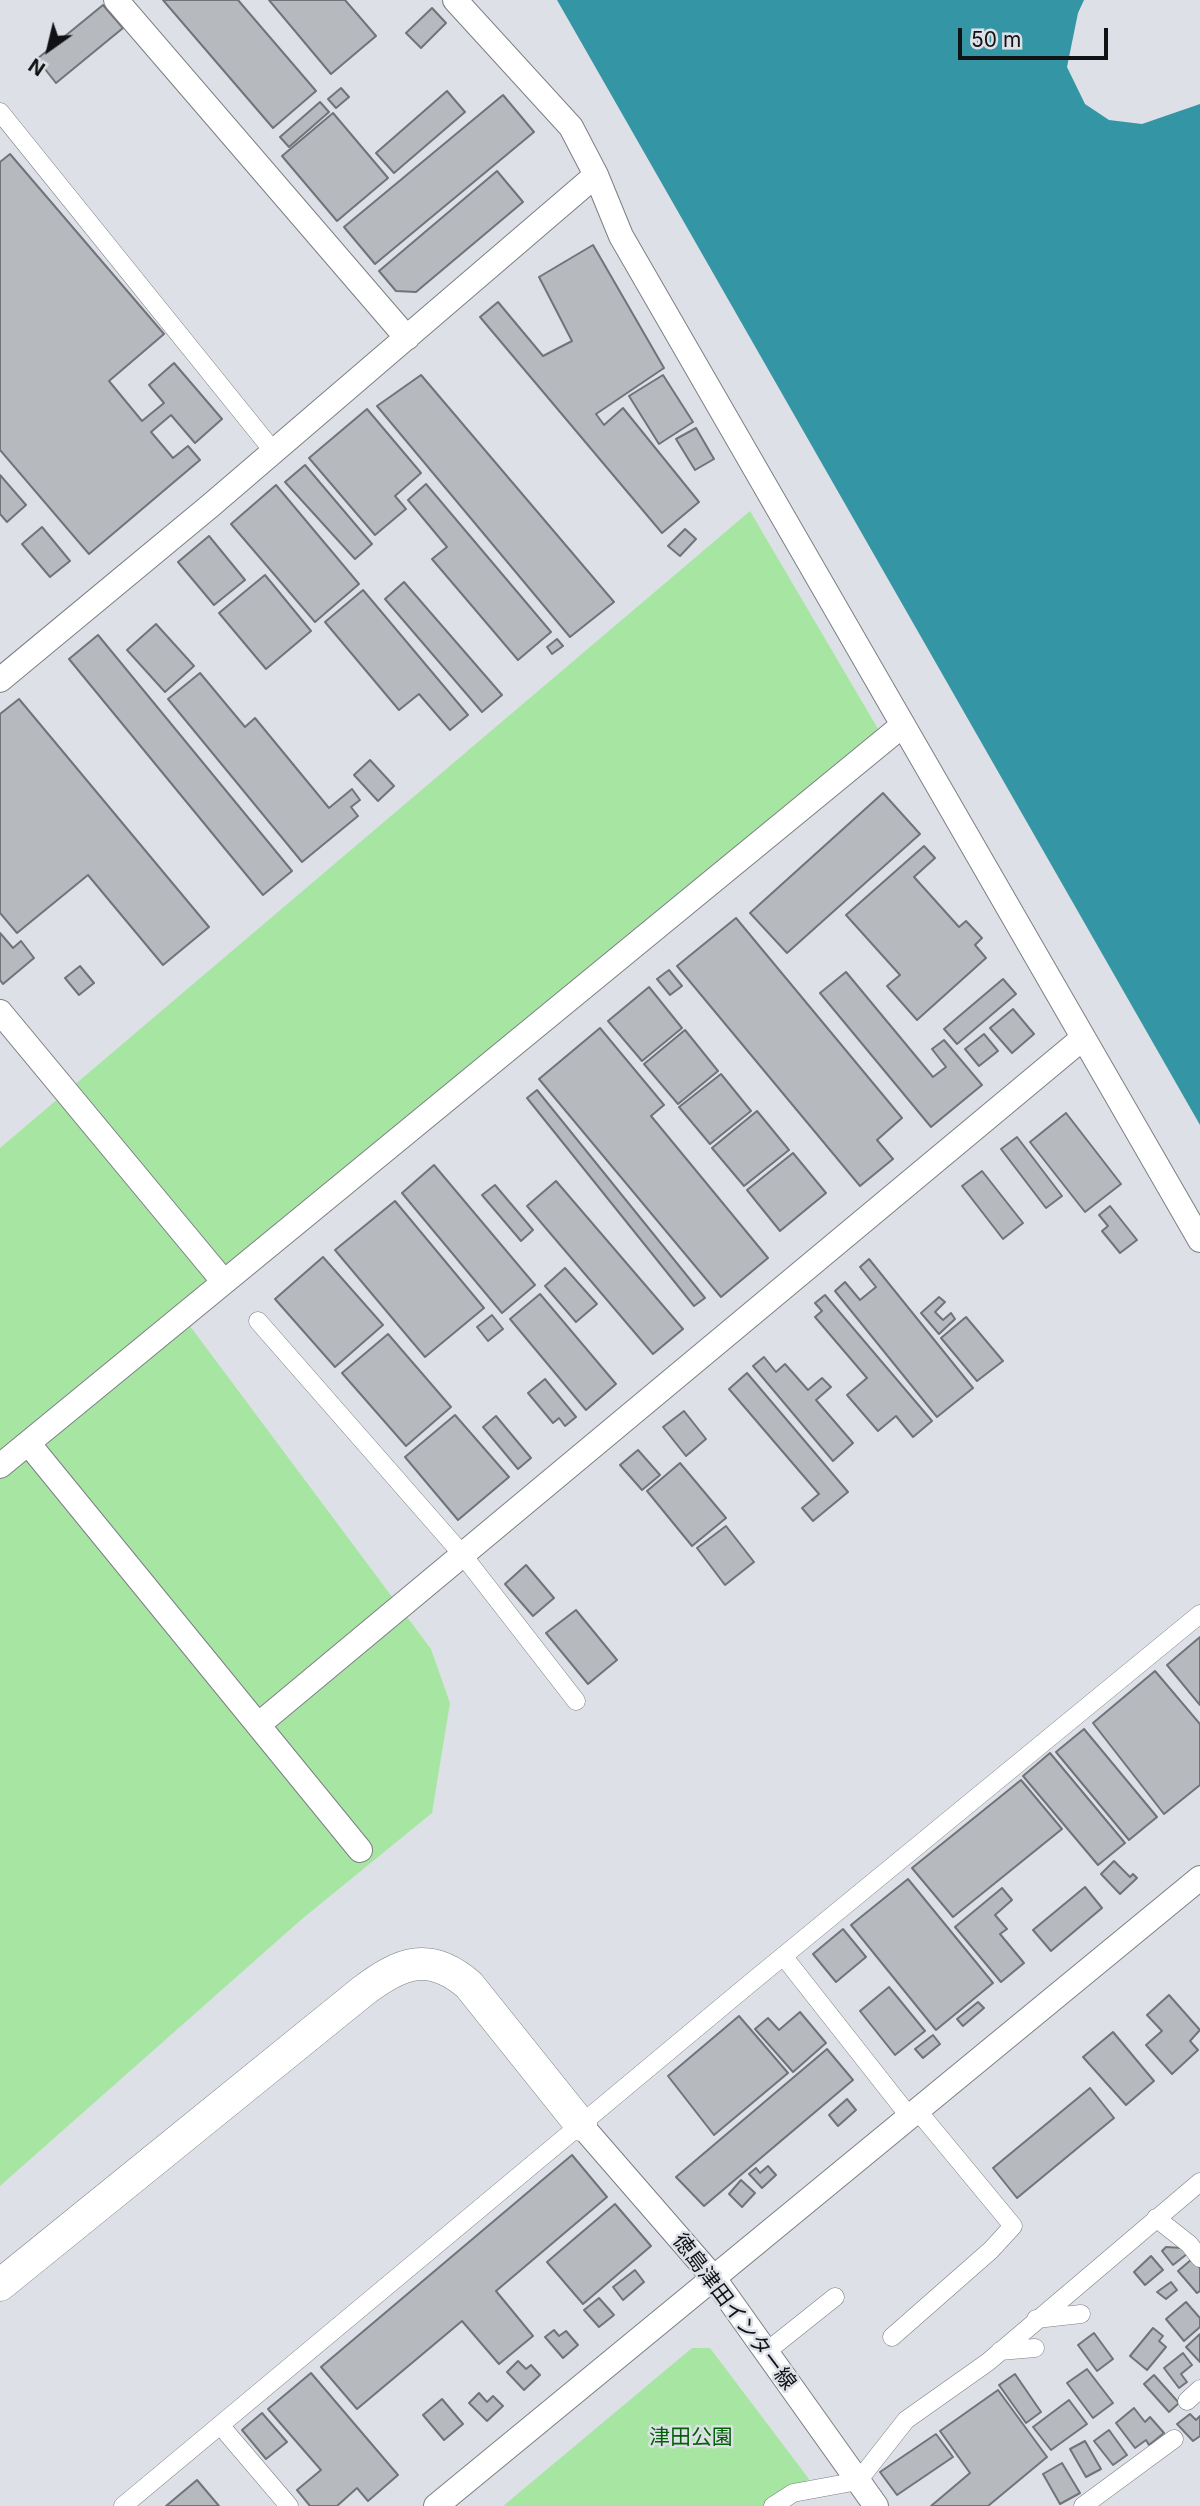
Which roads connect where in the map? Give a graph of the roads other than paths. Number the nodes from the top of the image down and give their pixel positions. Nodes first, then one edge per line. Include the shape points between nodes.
1 (116, 0) edge
2 (455, 0) edge
3 (0, 112) edge
4 (596, 175) junction
5 (407, 338) junction
6 (274, 452) junction
7 (0, 680) edge
8 (903, 725) junction
9 (0, 1012) edge
10 (1083, 1038) junction
11 (1200, 1241) edge
12 (224, 1282) junction
13 (258, 1321) dead end
14 (28, 1443) junction
15 (0, 1466) edge
16 (462, 1554) junction
17 (1200, 1614) edge
18 (576, 1701) dead end
19 (258, 1725) junction
20 (360, 1850) dead end
21 (1200, 1878) edge
22 (784, 1957) junction
23 (913, 2113) junction
24 (581, 2125) junction
25 (1200, 2182) edge
26 (1156, 2218) junction
27 (1200, 2258) edge
28 (713, 2277) junction
29 (0, 2285) edge
30 (835, 2297) dead end
31 (1081, 2314) dead end
32 (1036, 2319) junction
33 (892, 2337) dead end
34 (1035, 2348) dead end
35 (1000, 2351) junction
36 (766, 2352) junction
37 (220, 2425) junction
38 (1174, 2440) dead end
39 (858, 2481) junction
40 (123, 2506) edge
41 (289, 2506) edge
42 (436, 2506) edge
43 (773, 2506) edge
44 (876, 2506) edge
45 (1083, 2506) edge

1 - 5 street
2 - 4 street via 571,127
3 - 6 street
4 - 5 street
4 - 8 street via 621,236
5 - 6 street
6 - 7 street
8 - 10 street
8 - 12 street
9 - 12 street
10 - 11 street
10 - 16 street
12 - 14 street
13 - 16 street
14 - 15 street
14 - 19 street
16 - 18 street
16 - 19 street
17 - 22 street
19 - 20 street
21 - 23 street
22 - 23 street
22 - 24 street
23 - 28 street
23 - 33 street via 1013,2226
24 - 28 street, 徳島津田インター線
24 - 29 highway via 469,1985 453,1971 432,1963 408,1965 363,1991
24 - 37 street
25 - 26 street
26 - 27 street
26 - 32 street
28 - 36 street, 徳島津田インター線
28 - 42 street
30 - 36 street
31 - 32 street
32 - 35 street
34 - 35 street
35 - 39 street via 906,2420
36 - 39 street, 徳島津田インター線
37 - 40 street
37 - 41 street
38 - 45 street
39 - 43 street via 793,2493
39 - 44 street, 徳島津田インター線

